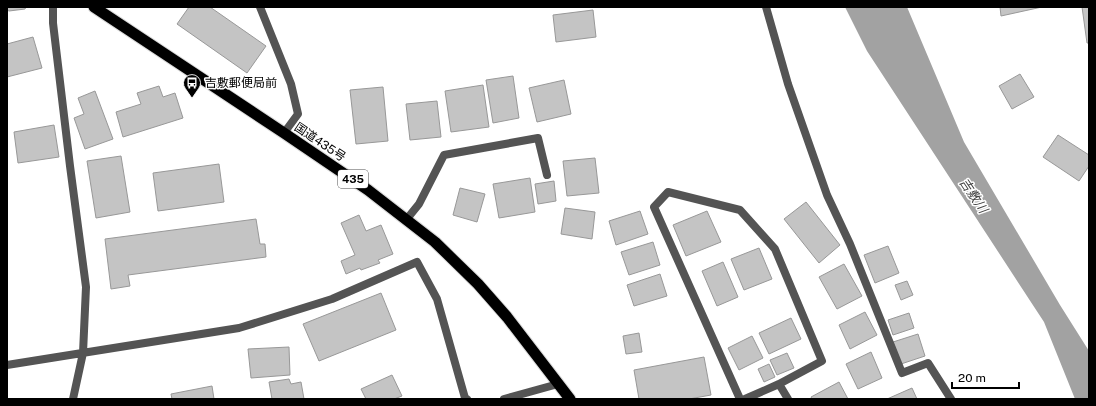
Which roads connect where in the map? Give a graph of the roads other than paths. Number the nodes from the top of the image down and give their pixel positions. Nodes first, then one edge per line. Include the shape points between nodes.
1 (53, 7) edge
2 (94, 7) edge
3 (260, 7) edge
4 (766, 7) edge
5 (284, 133) junction
6 (547, 175) dead end
7 (406, 220) junction
8 (83, 353) junction
9 (7, 365) edge
10 (558, 384) junction
11 (779, 384) junction
12 (73, 399) edge
13 (467, 399) edge
14 (504, 399) edge
15 (570, 399) edge
16 (740, 399) edge
17 (745, 399) edge
18 (788, 399) edge
19 (951, 399) edge

1 - 8 street via 65,126 86,287
2 - 5 highway, 国道435号 / 435
3 - 5 street via 291,84 298,114
4 - 19 street via 788,84 827,195 850,244 902,373 928,362
5 - 7 highway, 国道435号 / 435 via 368,190
6 - 7 street via 538,138 444,154 419,204
7 - 10 highway, 国道435号 / 435 via 434,242 478,284 507,317
8 - 9 street
8 - 12 street
8 - 13 street via 239,328 332,299 417,262 437,299
10 - 14 street
10 - 15 highway, 国道435号 / 435
11 - 16 street via 822,361 775,249 740,210 668,192 654,207
11 - 17 street
11 - 18 street

